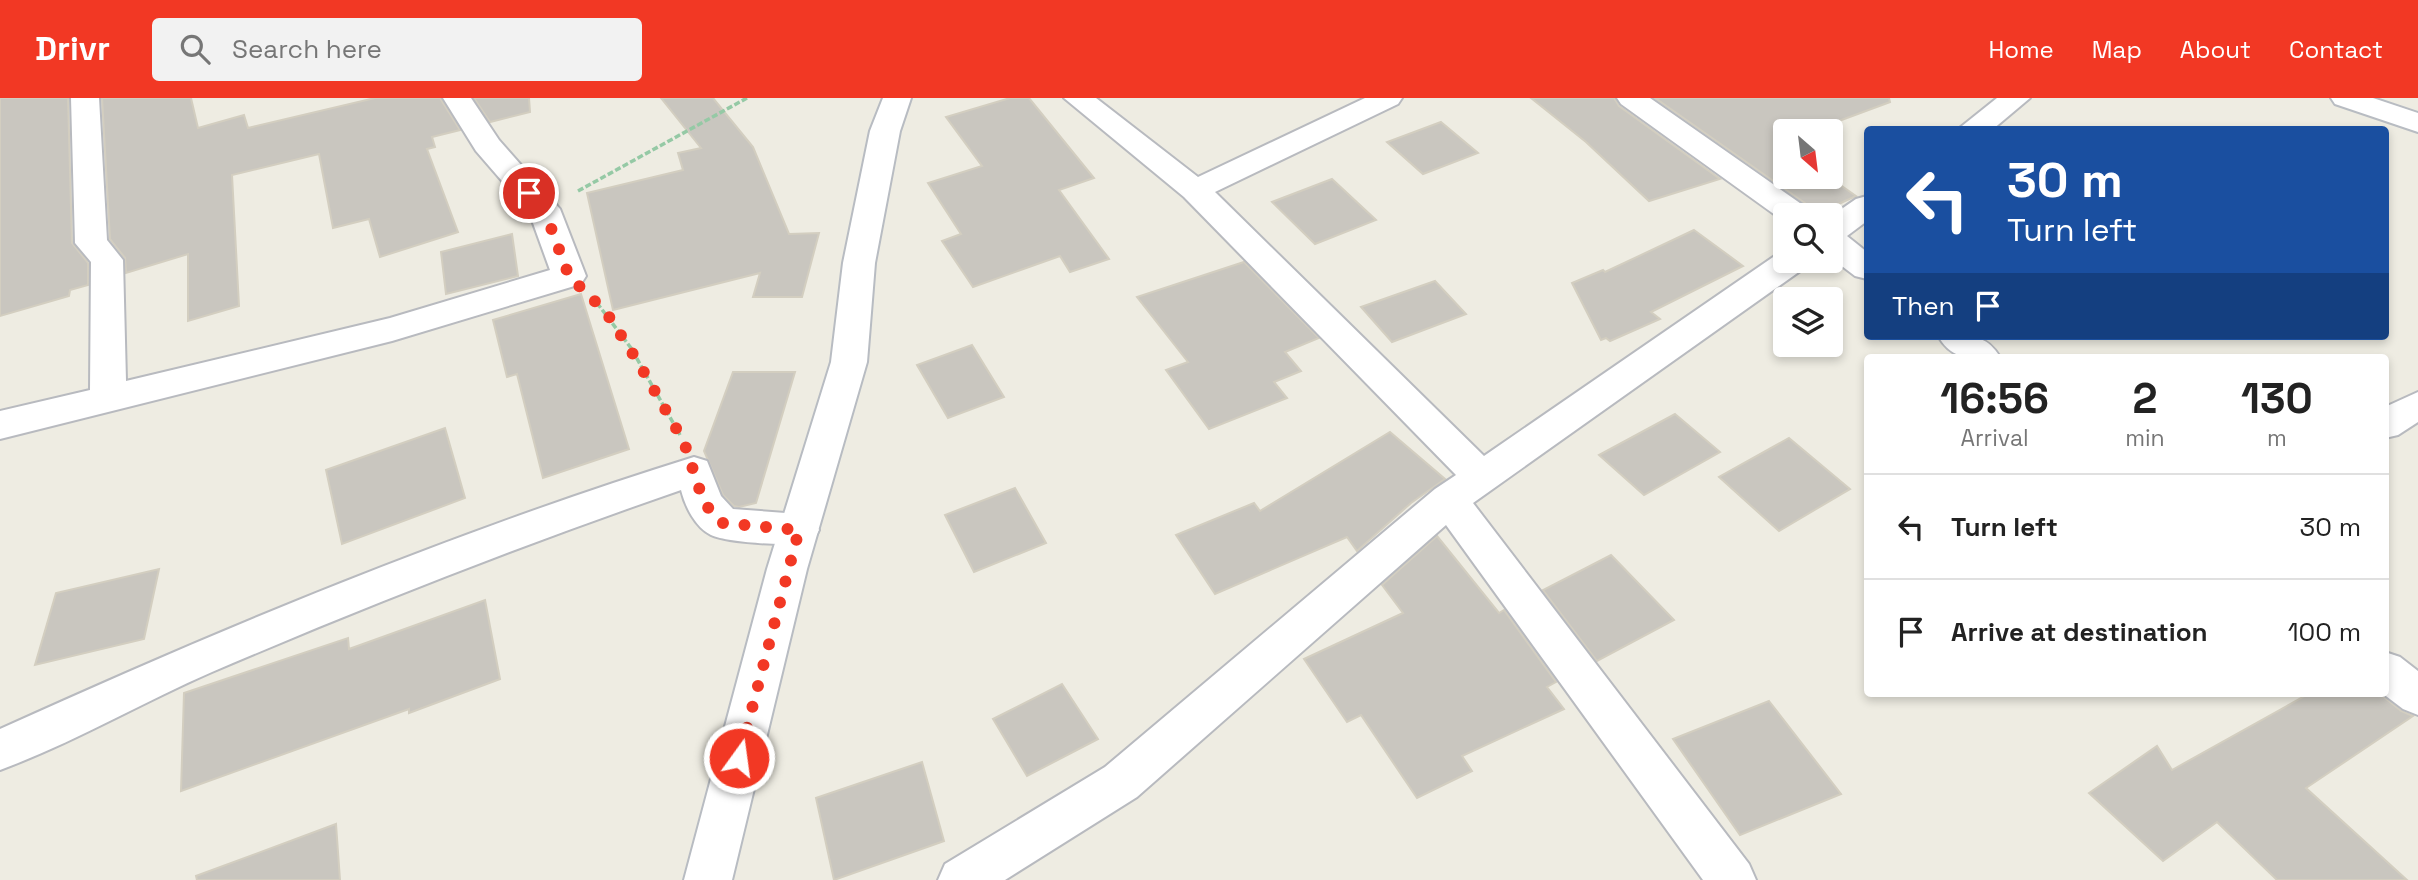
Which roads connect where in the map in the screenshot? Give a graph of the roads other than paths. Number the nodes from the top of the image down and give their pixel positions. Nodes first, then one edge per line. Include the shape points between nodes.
1 (85, 98) edge
2 (457, 98) edge
3 (897, 98) edge
4 (1078, 98) edge
5 (1388, 98) edge
6 (1631, 98) edge
7 (2016, 98) edge
8 (2345, 98) edge
9 (2418, 123) edge
10 (1978, 126) edge
11 (1195, 190) junction
12 (1779, 203) edge
13 (1864, 208) edge
14 (1843, 224) edge
15 (1843, 250) edge
16 (1864, 266) edge
17 (1774, 273) edge
18 (1960, 340) edge
19 (1978, 354) edge
20 (108, 398) junction
21 (2418, 405) edge
22 (2389, 423) edge
23 (0, 425) edge
24 (1465, 489) junction
25 (799, 530) junction
26 (2389, 673) edge
27 (2418, 696) edge
28 (0, 750) edge
29 (708, 880) edge
30 (962, 880) edge
31 (1732, 880) edge

1 - 20 street via 92,243 107,260
2 - 20 street via 487,145 544,209 569,276 392,329
3 - 25 street via 885,131 859,263 849,362
4 - 11 street
5 - 11 street
6 - 12 street
7 - 10 street
8 - 9 street
11 - 24 street
13 - 14 street
15 - 16 street
17 - 24 street
18 - 19 street
20 - 23 street
21 - 22 street
24 - 30 street via 1121,782
24 - 31 street
25 - 28 street via 722,523 704,503 694,471 411,572 196,660
25 - 29 street
26 - 27 street

